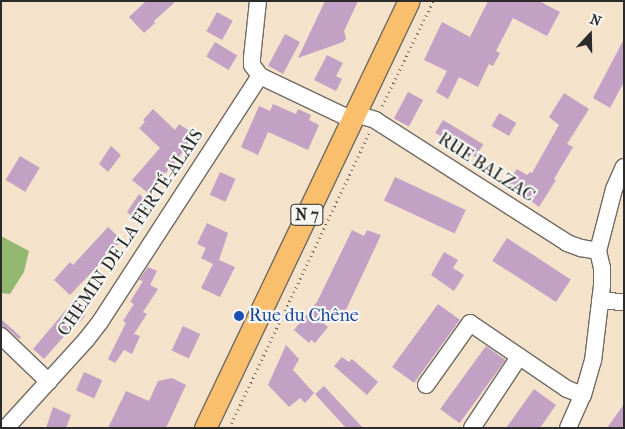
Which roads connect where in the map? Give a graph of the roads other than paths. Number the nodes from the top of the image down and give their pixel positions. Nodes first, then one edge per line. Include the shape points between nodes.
1 (258, 1) edge
2 (409, 1) edge
3 (260, 76) junction
4 (354, 116) junction
5 (624, 167) edge
6 (598, 250) junction
7 (600, 301) junction
8 (624, 302) edge
9 (1, 336) edge
10 (520, 357) junction
11 (49, 382) junction
12 (426, 385) dead end
13 (583, 394) junction
14 (6, 428) edge
15 (205, 428) edge
16 (472, 428) edge
17 (568, 428) edge

1 - 3 street via 252,65
2 - 4 main road, N 7
3 - 4 street via 334,112
3 - 11 street, CHEMIN DE LA FERTÉ-ALAIS via 100,322
4 - 6 street, RUE BALZAC via 375,120 567,243
4 - 15 main road, N 7
5 - 6 street via 614,189
6 - 7 street via 602,268
7 - 8 street
7 - 13 street via 593,361
9 - 11 street
10 - 12 street via 470,323
10 - 13 street via 567,389
10 - 16 street
11 - 14 street, CHEMIN DE LA FERTÉ-ALAIS
13 - 17 street

